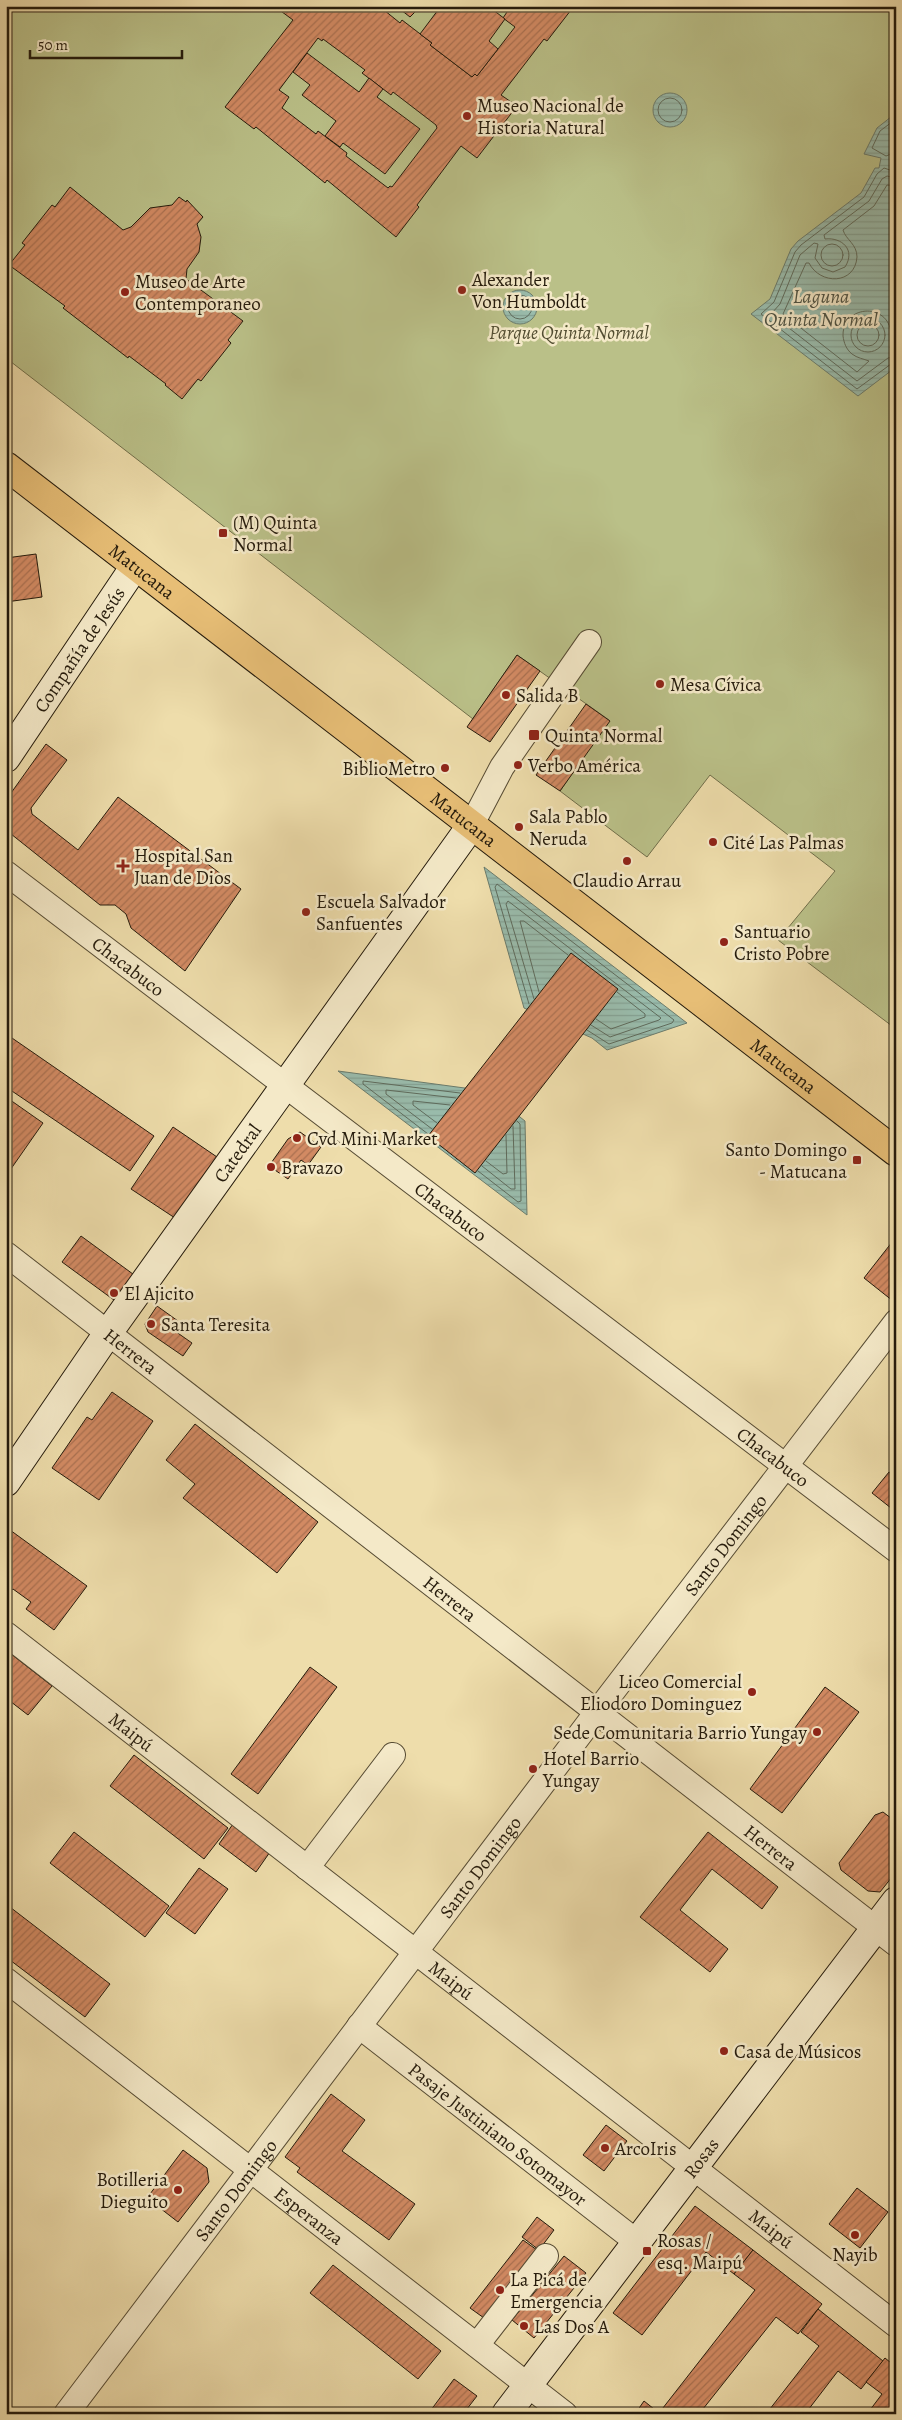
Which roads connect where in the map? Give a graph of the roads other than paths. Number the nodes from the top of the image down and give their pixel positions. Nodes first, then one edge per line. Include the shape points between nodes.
1 (6, 466) edge
2 (136, 566) junction
3 (589, 642) dead end
4 (6, 758) edge
5 (471, 826) junction
6 (6, 873) edge
7 (286, 1086) junction
8 (896, 1152) edge
9 (6, 1254) edge
10 (896, 1322) edge
11 (108, 1333) junction
12 (786, 1466) junction
13 (6, 1482) edge
14 (896, 1550) edge
15 (6, 1634) edge
16 (597, 1712) junction
17 (394, 1755) dead end
18 (307, 1868) junction
19 (896, 1901) edge
20 (886, 1936) edge
21 (416, 1952) junction
22 (6, 1980) edge
23 (360, 2026) junction
24 (693, 2168) junction
25 (251, 2170) junction
26 (637, 2242) junction
27 (546, 2256) dead end
28 (896, 2325) edge
29 (477, 2345) junction
30 (528, 2385) junction
31 (66, 2414) edge
32 (506, 2414) edge
33 (565, 2414) edge

1 - 2 main road, Matucana
2 - 4 street, Compañía de Jesús
2 - 5 main road, Matucana
3 - 5 street via 502,767
5 - 7 street, Catedral
5 - 8 main road, Matucana
6 - 7 street, Chacabuco
7 - 11 street, Catedral
7 - 12 street, Chacabuco
9 - 11 street, Herrera
10 - 12 street, Santo Domingo
11 - 13 street, Catedral
11 - 16 street, Herrera
12 - 14 street, Chacabuco
12 - 16 street, Santo Domingo
15 - 18 street, Maipú
16 - 20 street, Herrera
16 - 21 street, Santo Domingo
17 - 18 street
18 - 21 street, Maipú
19 - 20 street, Rosas
20 - 24 street, Rosas
21 - 23 street, Santo Domingo
21 - 24 street, Maipú
22 - 25 street, Esperanza
23 - 25 street, Santo Domingo
23 - 26 street, Pasaje Justiniano Sotomayor
24 - 26 street, Rosas
24 - 28 street, Maipú
25 - 29 street, Esperanza
25 - 31 street, Santo Domingo
26 - 30 street, Rosas
27 - 29 street
29 - 30 street, Esperanza
30 - 32 street, Rosas
30 - 33 street, Esperanza

